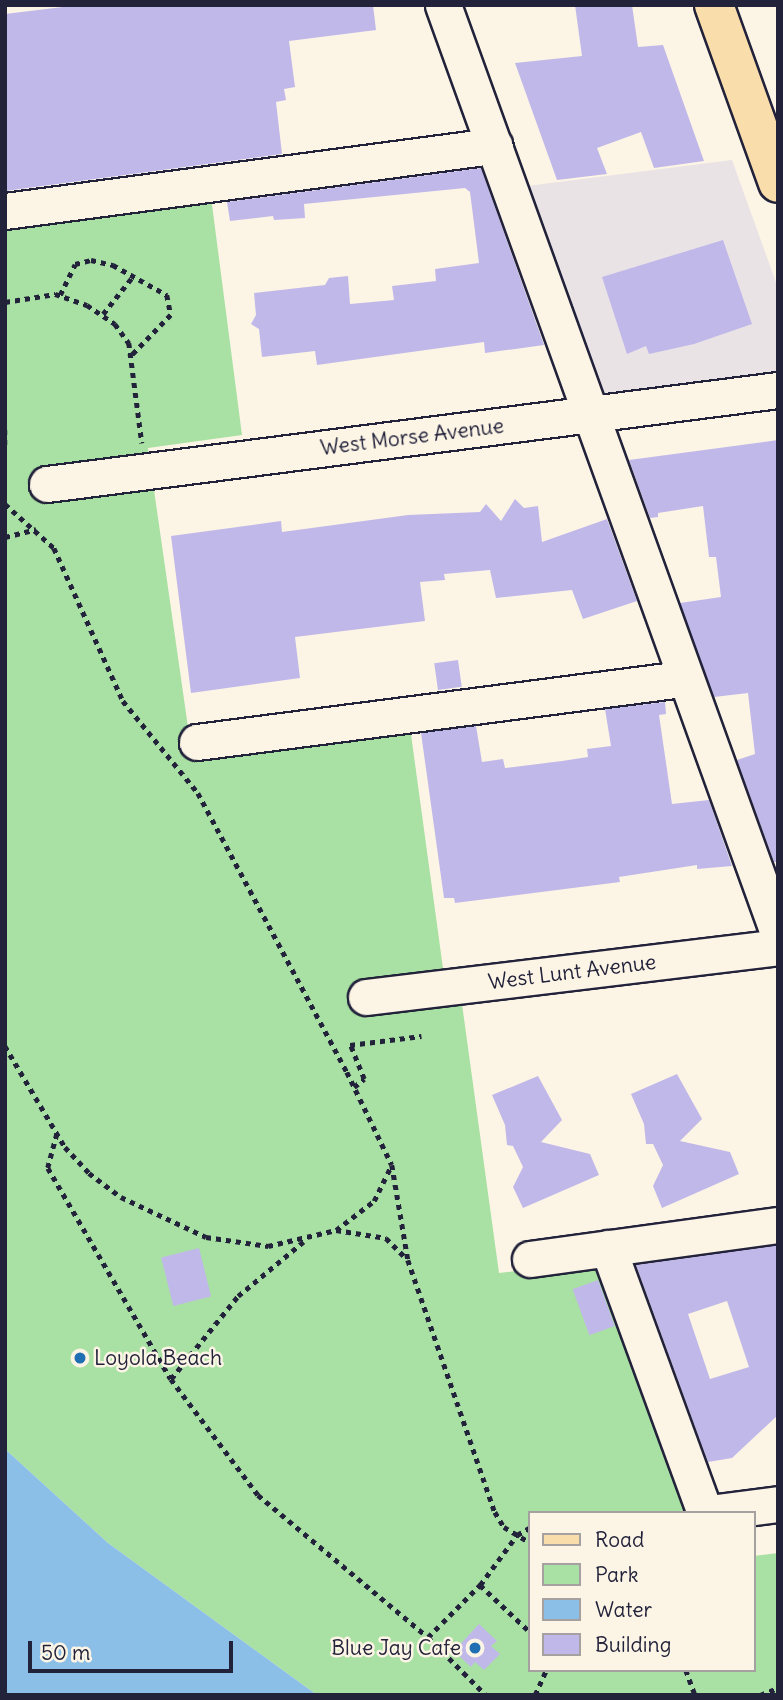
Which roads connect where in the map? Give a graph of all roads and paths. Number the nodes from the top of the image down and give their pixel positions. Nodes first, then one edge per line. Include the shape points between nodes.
1 (443, 5) edge
2 (714, 5) edge
3 (495, 146) junction
4 (778, 183) edge
5 (5, 211) edge
6 (134, 275) junction
7 (60, 295) junction
8 (5, 302) edge
9 (103, 314) junction
10 (131, 356) junction
11 (778, 390) edge
12 (590, 414) junction
13 (5, 430) edge
14 (5, 448) edge
15 (146, 472) junction
16 (47, 484) dead end
17 (5, 504) edge
18 (37, 528) junction
19 (5, 537) edge
20 (684, 679) junction
21 (197, 742) dead end
22 (778, 933) edge
23 (778, 947) edge
24 (366, 997) dead end
25 (421, 1036) dead end
26 (5, 1046) edge
27 (354, 1087) junction
28 (57, 1133) junction
29 (392, 1165) junction
30 (778, 1225) edge
31 (336, 1230) junction
32 (307, 1240) junction
33 (608, 1248) junction
34 (530, 1259) dead end
35 (408, 1260) junction
36 (171, 1379) junction
37 (778, 1504) edge
38 (706, 1511) edge
39 (723, 1511) edge
40 (528, 1529) edge
41 (517, 1535) junction
42 (528, 1541) edge
43 (480, 1585) junction
44 (528, 1630) edge
45 (428, 1637) junction
46 (545, 1672) edge
47 (687, 1672) edge
48 (778, 1688) edge
49 (486, 1695) edge
50 (535, 1695) edge
51 (695, 1695) edge
52 (760, 1695) edge

1 - 3 street
2 - 4 main road
3 - 5 street
3 - 12 street
6 - 7 path via 91,260 75,264
6 - 9 path
6 - 10 path via 167,295 171,315
7 - 8 path
7 - 9 path
9 - 10 path via 125,335
10 - 15 path
11 - 12 street, West Morse Avenue
12 - 15 street, West Morse Avenue
12 - 20 street
13 - 14 path
15 - 16 street, West Morse Avenue
17 - 18 path
18 - 19 path
18 - 27 path via 54,548 123,701 198,793
20 - 21 street
20 - 22 street
23 - 24 street, West Lunt Avenue
25 - 27 path via 350,1045 363,1079
26 - 28 path
27 - 29 path
28 - 32 path via 89,1173 121,1197 168,1222 236,1245
28 - 36 path via 48,1168
29 - 31 path via 374,1201
29 - 35 path
30 - 33 street
31 - 32 path
31 - 35 path via 386,1238
32 - 36 path via 284,1253 238,1296
33 - 34 street
33 - 38 street
35 - 41 path via 495,1512 504,1527
36 - 45 path via 258,1495
37 - 39 street
40 - 41 path
41 - 42 path
41 - 43 path
43 - 44 path
43 - 45 path
45 - 49 path
46 - 50 path
47 - 51 path
48 - 52 path

